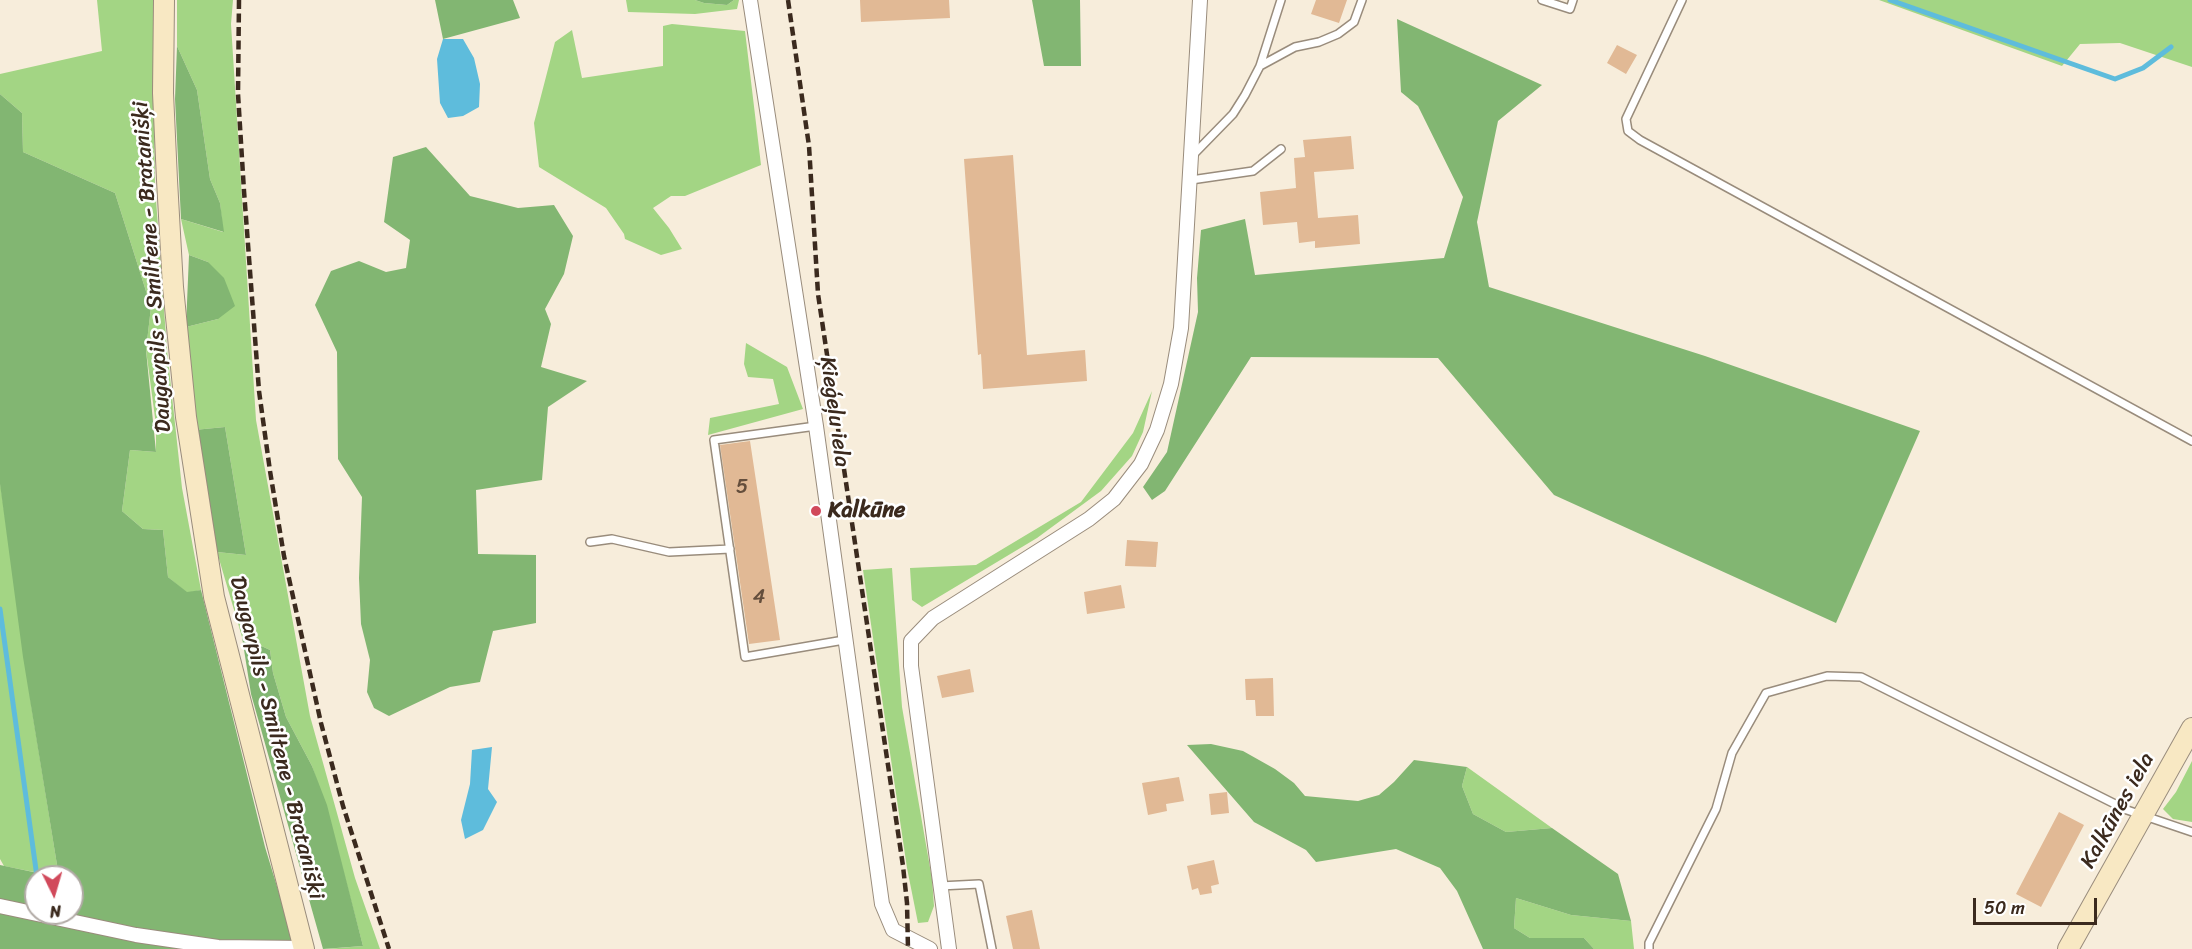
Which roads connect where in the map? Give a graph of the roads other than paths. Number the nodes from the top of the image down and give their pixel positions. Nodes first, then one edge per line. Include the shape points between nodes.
1 (164, 0) edge
2 (750, 0) edge
3 (1200, 0) edge
4 (1281, 0) edge
5 (1362, 0) edge
6 (1542, 0) edge
7 (1573, 0) edge
8 (1682, 0) edge
9 (1260, 66) junction
10 (1281, 149) dead end
11 (1192, 156) junction
12 (1191, 180) junction
13 (816, 426) junction
14 (2192, 441) edge
15 (590, 542) dead end
16 (730, 549) junction
17 (844, 640) junction
18 (2192, 728) edge
19 (2143, 816) junction
20 (2192, 832) edge
21 (940, 886) junction
22 (0, 906) edge
23 (303, 948) edge
24 (930, 949) edge
25 (949, 949) edge
26 (992, 949) edge
27 (1648, 949) edge
28 (2068, 949) edge

1 - 23 main road, Daugavpils - Smiltene - Bratanišķi via 167,180 173,287 188,428 214,597
2 - 13 street, Ķieģeļu iela
3 - 11 street
4 - 9 lane
5 - 9 lane via 1354,22 1338,34 1295,47
6 - 7 lane via 1570,9
8 - 14 lane via 1626,119 1628,131
9 - 11 lane via 1233,114
10 - 12 lane via 1252,171
11 - 12 street
12 - 21 street via 1181,328 1171,384 1142,464 1114,499 1089,519 933,618 911,641
13 - 16 lane via 714,440
13 - 17 street, Ķieģeļu iela
15 - 16 lane via 612,539 669,552
16 - 17 lane via 746,657
17 - 24 street, Ķieģeļu iela via 882,904 893,930
18 - 19 main road, Kalkūnes iela
19 - 20 lane
19 - 27 lane via 1861,677 1827,676 1766,693 1732,753 1716,810
19 - 28 main road, Kalkūnes iela
21 - 25 street
21 - 26 lane via 979,884
22 - 23 street via 136,935 218,947

